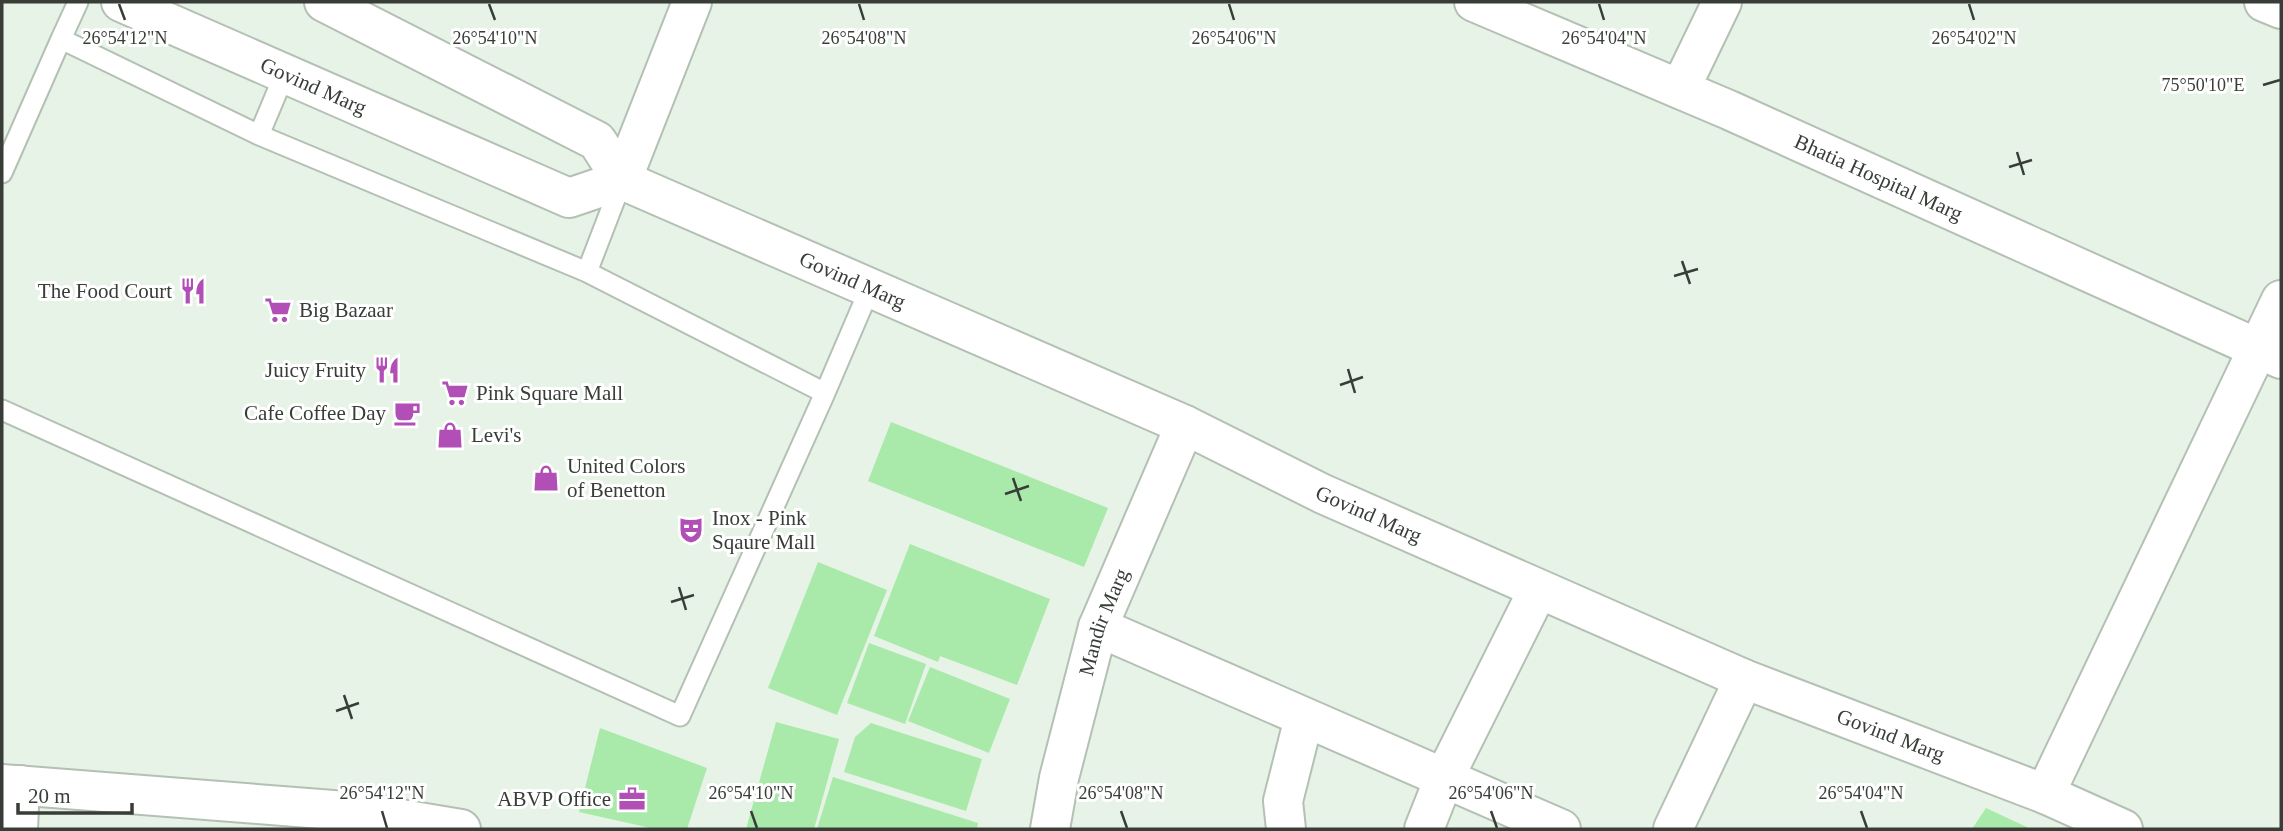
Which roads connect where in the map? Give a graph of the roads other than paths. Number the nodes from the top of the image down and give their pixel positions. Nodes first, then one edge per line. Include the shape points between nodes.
1 (78, 2) edge
2 (121, 2) edge
3 (324, 2) edge
4 (692, 2) edge
5 (1474, 2) edge
6 (1722, 2) edge
7 (2264, 2) edge
8 (2281, 9) edge
9 (61, 39) junction
10 (285, 74) junction
11 (1680, 89) junction
12 (258, 135) junction
13 (2, 173) edge
14 (622, 180) junction
15 (587, 272) junction
16 (870, 288) junction
17 (2281, 300) edge
18 (2270, 354) edge
19 (825, 393) junction
20 (2, 410) edge
21 (1185, 425) junction
22 (1538, 590) junction
23 (1098, 627) junction
24 (1744, 679) junction
25 (1304, 718) junction
26 (1444, 776) junction
27 (11, 784) edge
28 (2045, 794) junction
29 (359, 820) edge
30 (18, 829) edge
31 (461, 829) edge
32 (1050, 829) edge
33 (1286, 829) edge
34 (1424, 829) edge
35 (1561, 829) edge
36 (1673, 829) edge
37 (2123, 829) edge

1 - 9 lane
2 - 10 street, Govind Marg
3 - 14 street via 597,141
4 - 14 street
5 - 11 street, Bhatia Hospital Marg
6 - 11 street
7 - 8 street
9 - 12 lane
9 - 13 lane
10 - 12 lane
10 - 14 street, Govind Marg via 569,198
11 - 18 street, Bhatia Hospital Marg
12 - 15 lane
14 - 15 lane
14 - 16 street, Govind Marg
15 - 19 lane
16 - 19 lane
16 - 21 street, Govind Marg
17 - 18 street
18 - 28 street
19 - 20 lane via 680,716
21 - 22 street, Govind Marg via 1323,494
21 - 23 street, Mandir Marg
22 - 24 street, Govind Marg
22 - 26 street
23 - 25 street
23 - 32 street, Mandir Marg
24 - 28 street, Govind Marg
24 - 36 street
25 - 26 street
25 - 33 street via 1283,801
26 - 34 street
26 - 35 street
27 - 29 street
27 - 30 street
28 - 37 street, Govind Marg
29 - 31 street

